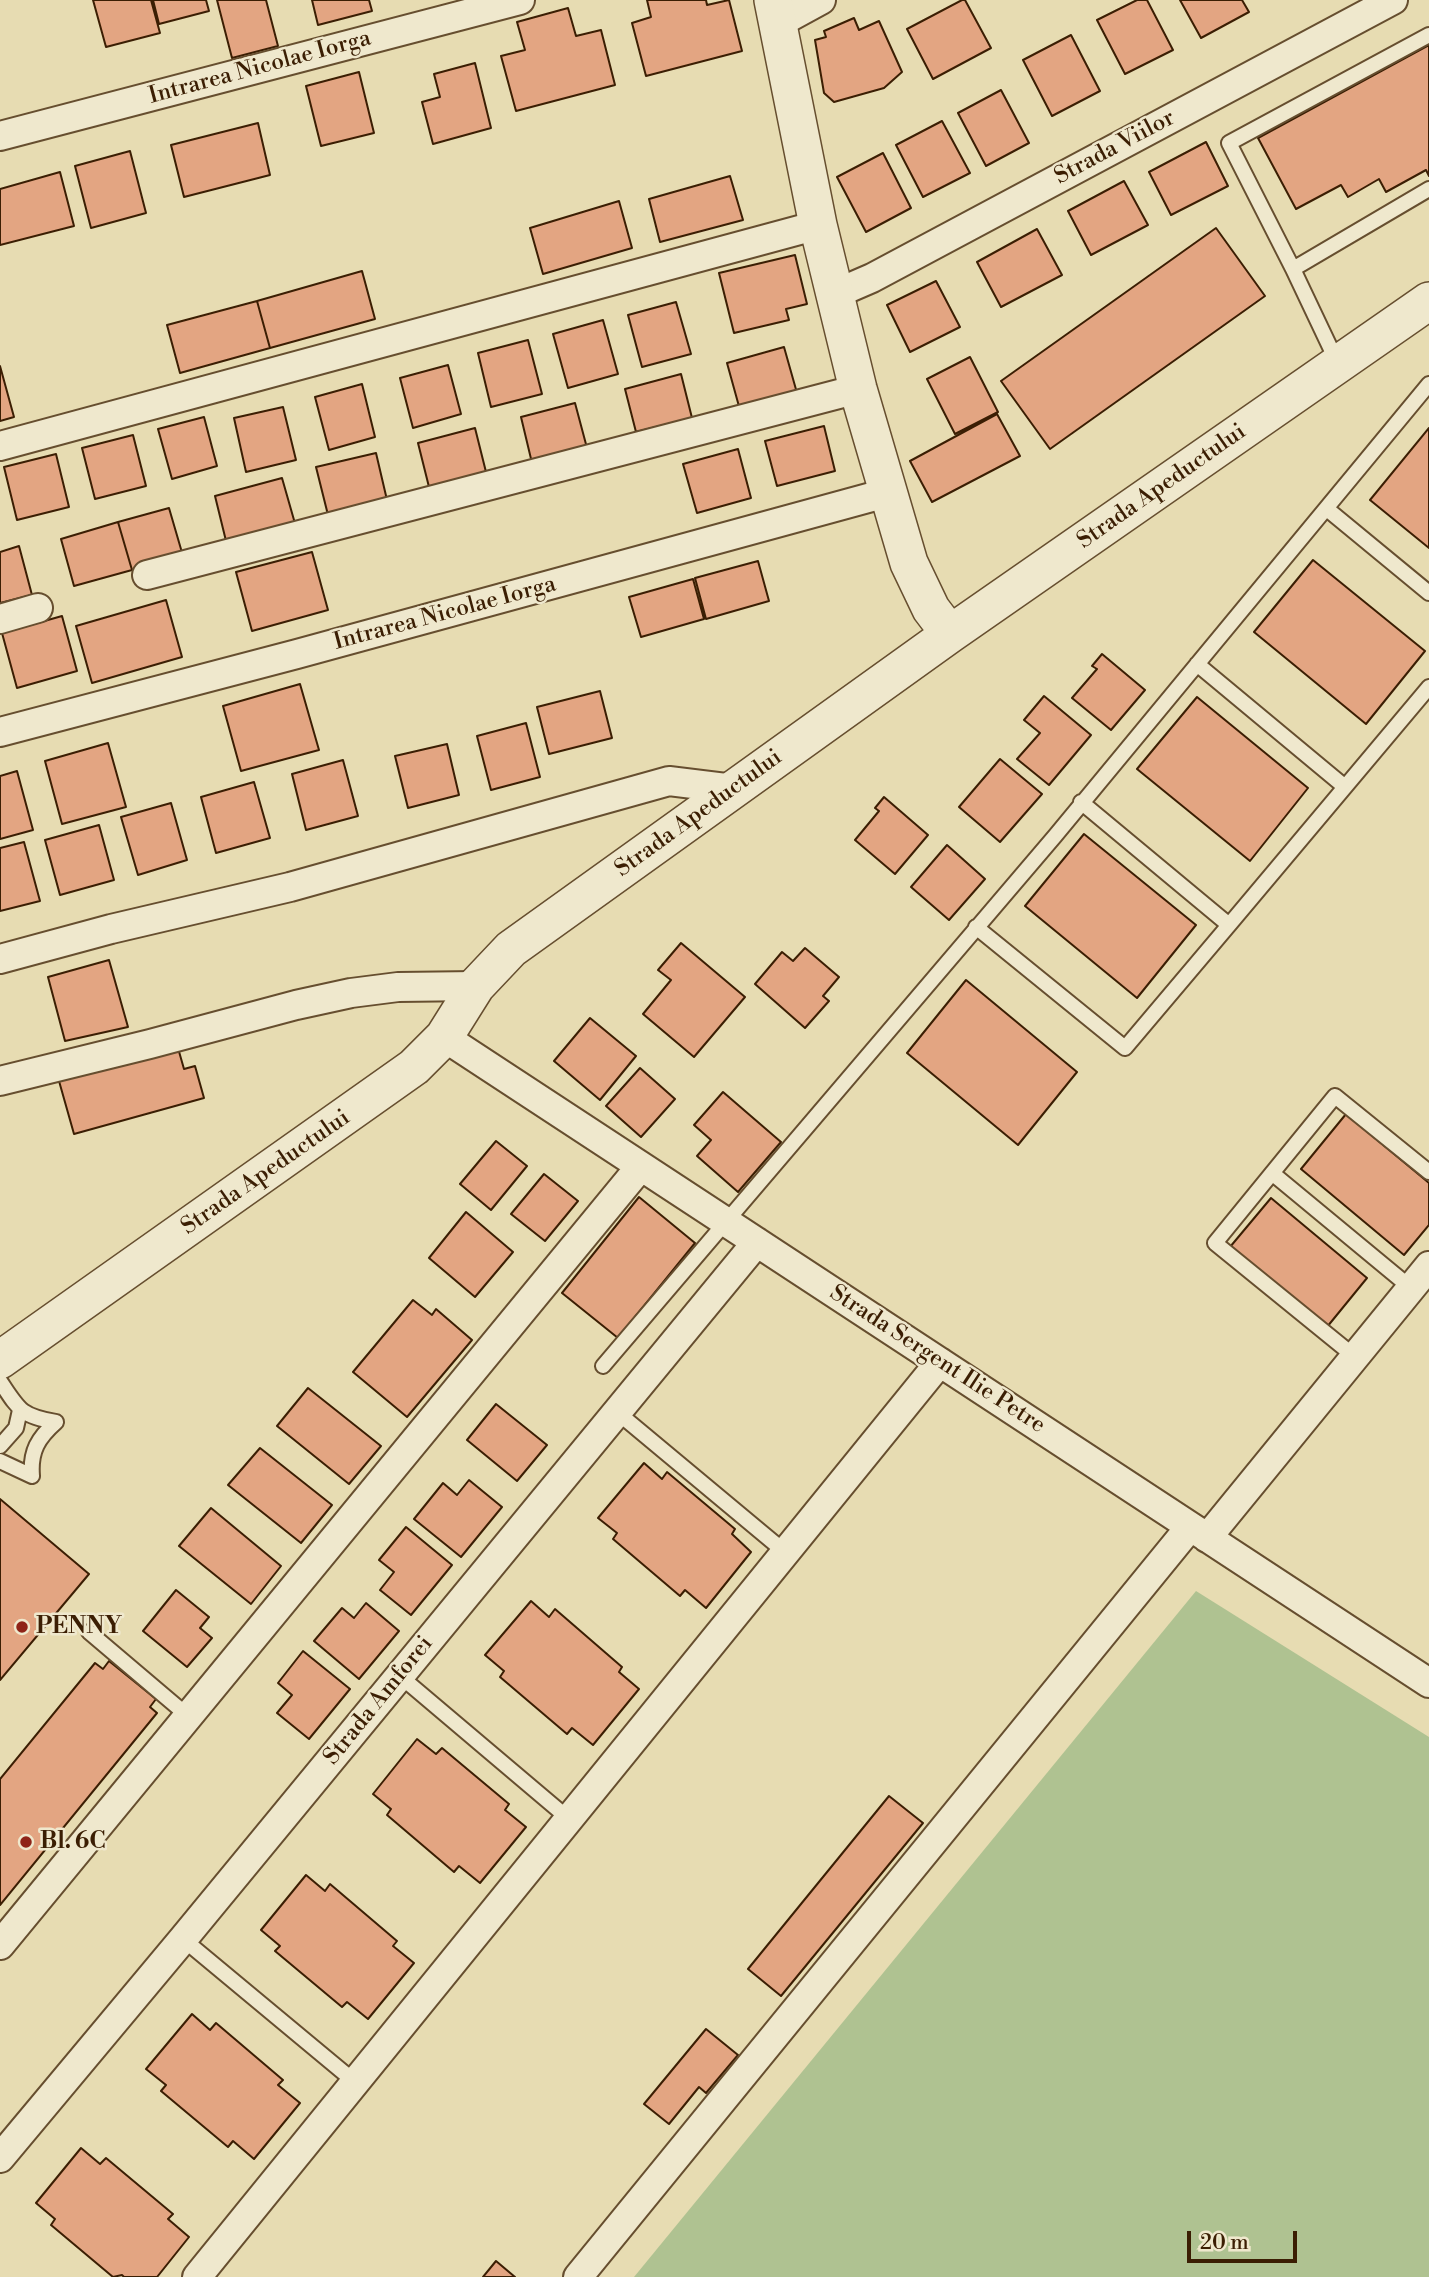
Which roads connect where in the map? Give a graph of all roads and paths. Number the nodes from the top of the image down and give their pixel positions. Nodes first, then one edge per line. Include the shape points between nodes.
1 (520, 0) edge
2 (821, 0) edge
3 (1393, 0) edge
4 (775, 12) edge
5 (1429, 35) edge
6 (0, 136) edge
7 (1429, 189) edge
8 (818, 225) junction
9 (1293, 269) junction
10 (835, 294) junction
11 (1429, 301) edge
12 (1339, 364) junction
13 (1429, 384) edge
14 (858, 389) junction
15 (0, 446) edge
16 (890, 492) junction
17 (1327, 509) junction
18 (147, 575) dead end
19 (1429, 593) edge
20 (38, 608) dead end
21 (0, 619) edge
22 (950, 634) junction
23 (1197, 664) junction
24 (1429, 687) edge
25 (0, 732) edge
26 (1345, 787) junction
27 (734, 789) junction
28 (1081, 802) junction
29 (1229, 925) junction
30 (976, 928) junction
31 (0, 959) edge
32 (476, 986) junction
33 (444, 1037) junction
34 (0, 1081) edge
35 (641, 1166) junction
36 (1429, 1172) edge
37 (1272, 1173) junction
38 (726, 1222) junction
39 (757, 1242) junction
40 (1429, 1266) edge
41 (1411, 1288) junction
42 (1354, 1356) junction
43 (0, 1360) edge
44 (940, 1362) junction
45 (603, 1366) dead end
46 (0, 1381) edge
47 (20, 1410) junction
48 (617, 1412) junction
49 (0, 1446) edge
50 (0, 1461) edge
51 (1199, 1532) junction
52 (785, 1552) junction
53 (89, 1632) dead end
54 (400, 1676) junction
55 (1429, 1684) edge
56 (188, 1716) junction
57 (569, 1819) junction
58 (183, 1940) junction
59 (0, 1945) edge
60 (355, 2082) junction
61 (0, 2158) edge
62 (197, 2277) edge
63 (578, 2277) edge

1 - 6 street, Intrarea Nicolae Iorga
2 - 4 street
3 - 10 street, Strada Viilor
4 - 8 street
5 - 9 lane via 1229,143
7 - 9 lane
8 - 10 street
8 - 15 street
9 - 12 lane
10 - 14 street
11 - 12 street, Strada Apeductului
12 - 22 street, Strada Apeductului
13 - 17 lane
14 - 16 street
14 - 18 street
16 - 22 street via 918,585
16 - 25 street, Intrarea Nicolae Iorga
17 - 19 lane
17 - 23 lane
20 - 21 street
22 - 27 street, Strada Apeductului
23 - 26 lane
23 - 28 lane
24 - 26 lane
26 - 29 lane
27 - 31 street via 669,781 290,887
27 - 32 street, Strada Apeductului via 511,949
28 - 29 lane
28 - 30 lane
29 - 30 lane via 1125,1048
30 - 38 lane
32 - 33 street, Strada Apeductului
32 - 34 street via 398,986 351,993
33 - 35 street, Strada Sergent Ilie Petre
33 - 43 street, Strada Apeductului via 381,1093
35 - 38 street, Strada Sergent Ilie Petre
35 - 56 street
36 - 37 lane via 1335,1096
37 - 41 lane
37 - 42 lane via 1215,1243
38 - 39 street, Strada Sergent Ilie Petre
38 - 45 lane
39 - 44 street, Strada Sergent Ilie Petre
39 - 48 street, Strada Amforei
40 - 41 street
41 - 42 street
42 - 51 street
44 - 51 street, Strada Sergent Ilie Petre
44 - 52 street
46 - 47 lane
47 - 49 lane via 16,1428
47 - 50 lane via 56,1422 35,1447 32,1476
48 - 52 lane
48 - 54 street, Strada Amforei
51 - 55 street, Strada Sergent Ilie Petre
51 - 63 street
52 - 57 street
53 - 56 lane
54 - 57 lane
54 - 58 street, Strada Amforei
56 - 59 street
57 - 60 street
58 - 60 lane
58 - 61 street, Strada Amforei
60 - 62 street

